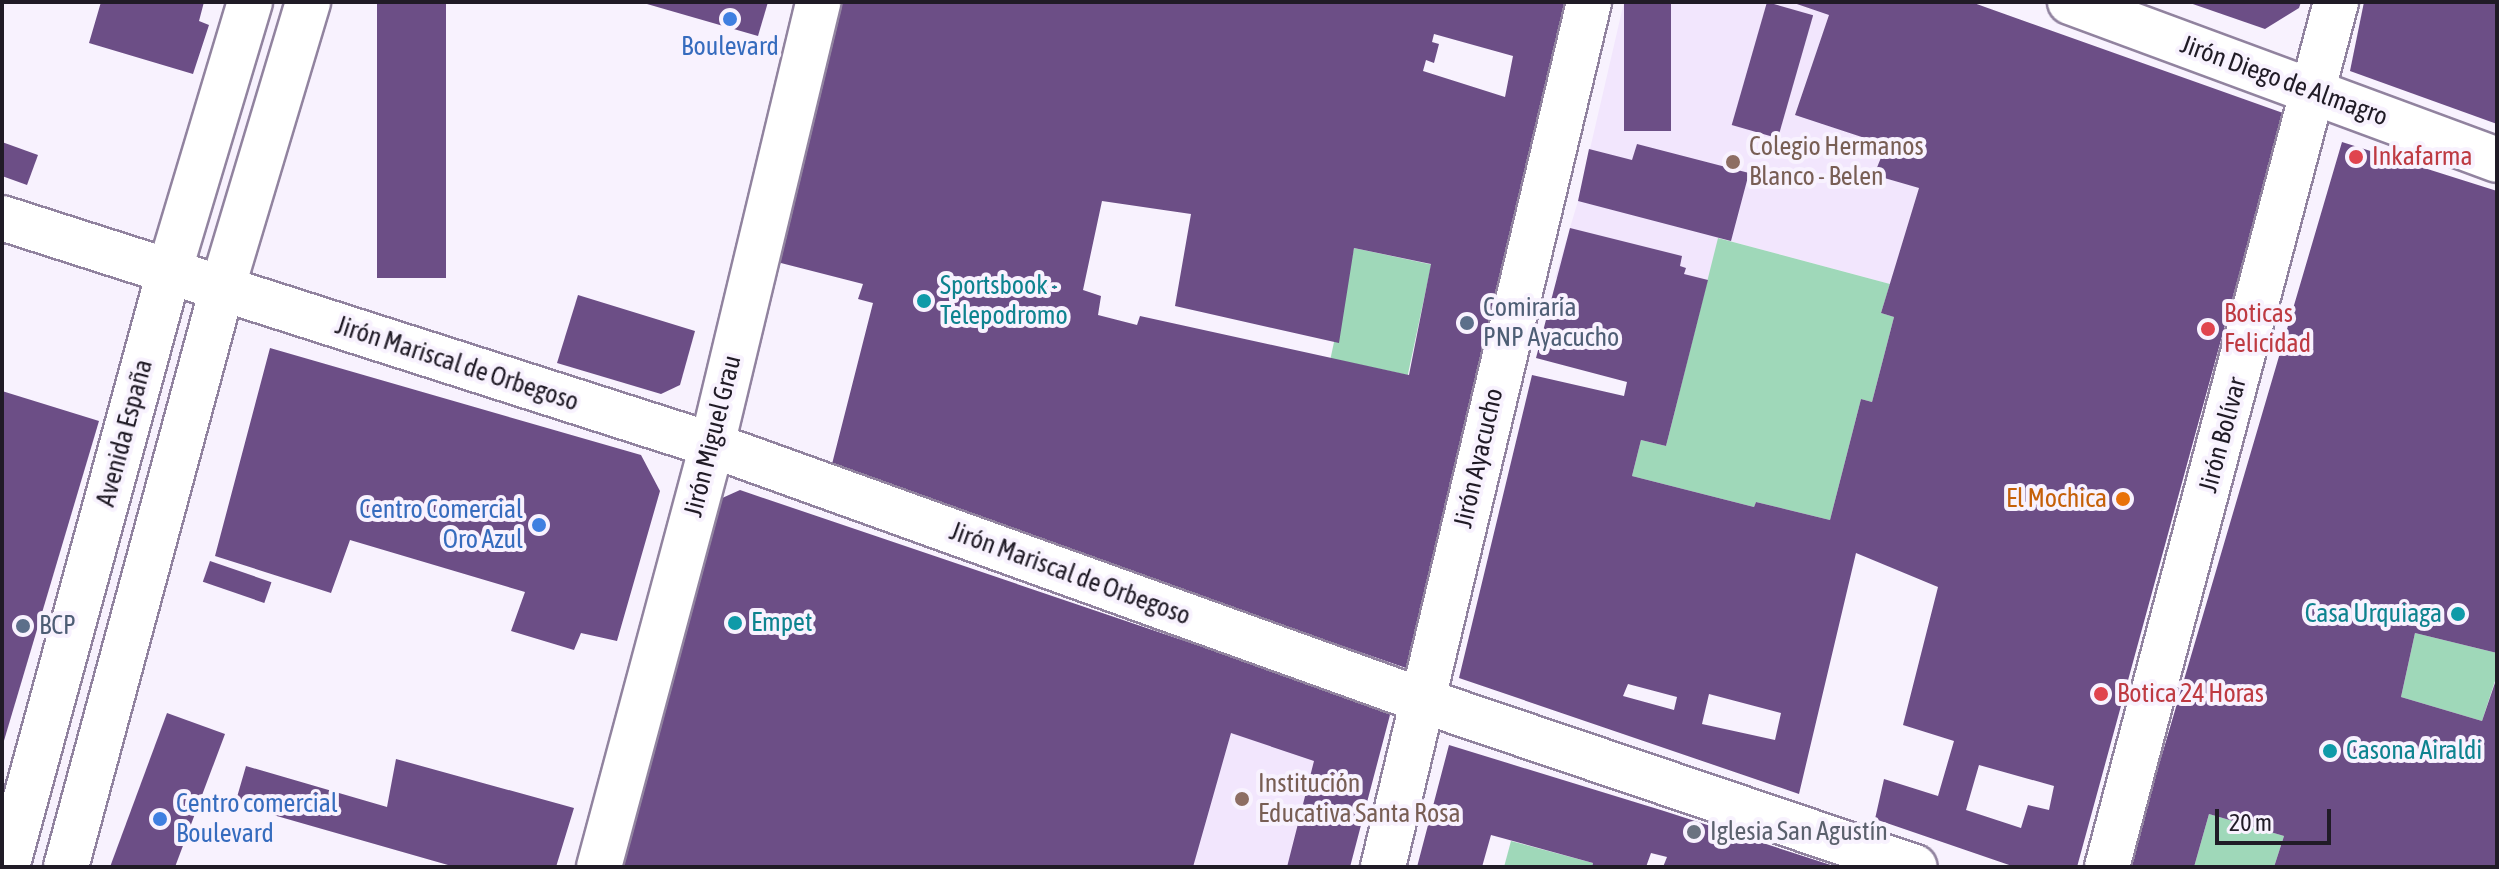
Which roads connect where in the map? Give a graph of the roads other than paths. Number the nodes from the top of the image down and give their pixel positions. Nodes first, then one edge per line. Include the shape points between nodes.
1 (250, 2) edge
2 (308, 2) edge
3 (818, 2) edge
4 (1589, 2) edge
5 (2070, 2) edge
6 (2336, 2) edge
7 (2315, 93) junction
8 (2497, 160) edge
9 (2, 218) edge
10 (169, 272) junction
11 (222, 289) junction
12 (712, 445) junction
13 (1421, 700) junction
14 (7, 867) edge
15 (66, 867) edge
16 (599, 867) edge
17 (1383, 867) edge
18 (1915, 867) edge
19 (2107, 867) edge

1 - 10 street, Avenida España
2 - 11 street
3 - 12 street, Jirón Miguel Grau
4 - 13 street, Jirón Ayacucho
5 - 7 street, Jirón Diego de Almagro
6 - 7 street, Jirón Bolívar
7 - 8 street, Jirón Diego de Almagro
7 - 19 street, Jirón Bolívar
9 - 10 street, Jirón Mariscal de Orbegoso
10 - 11 street, Jirón Mariscal de Orbegoso
10 - 14 street, Avenida España
11 - 12 street, Jirón Mariscal de Orbegoso
11 - 15 street
12 - 13 street, Jirón Mariscal de Orbegoso
12 - 16 street, Jirón Miguel Grau
13 - 17 street, Jirón Ayacucho
13 - 18 street, Jirón Mariscal de Orbegoso

